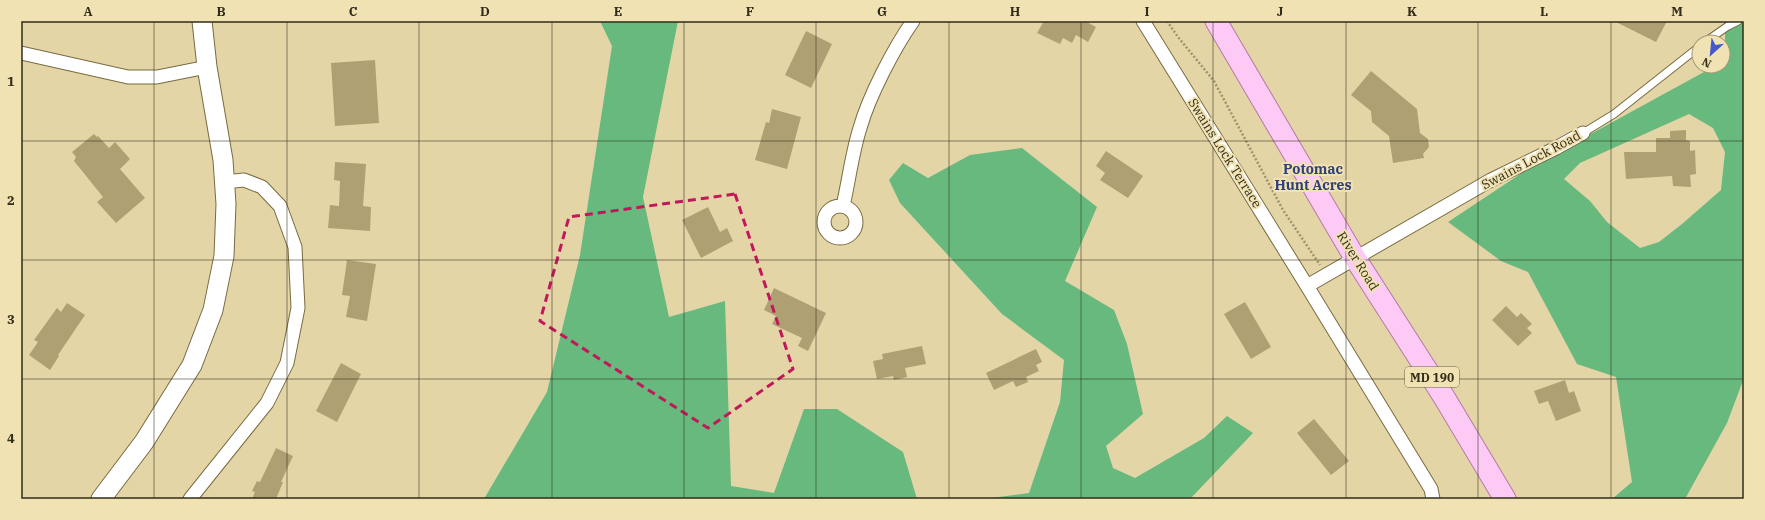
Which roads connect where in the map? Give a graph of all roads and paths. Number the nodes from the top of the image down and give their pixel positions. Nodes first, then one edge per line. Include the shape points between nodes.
1 (202, 21) edge
2 (913, 21) edge
3 (1143, 21) edge
4 (1167, 21) edge
5 (1216, 21) edge
6 (1738, 21) edge
7 (1716, 34) edge
8 (21, 53) edge
9 (1691, 53) edge
10 (207, 67) junction
11 (1583, 133) joint
12 (224, 182) junction
13 (843, 206) dead end
14 (1355, 258) junction
15 (1326, 275) junction
16 (1308, 286) junction
17 (101, 499) edge
18 (190, 499) edge
19 (1434, 499) edge
20 (1504, 499) edge

1 - 10 main road
2 - 13 street via 876,88 860,128
3 - 16 street, Swains Lock Terrace
4 - 15 path via 1214,81 1280,204
5 - 14 main road, River Road / MD 190
6 - 7 lane
8 - 10 street via 128,77 157,77
9 - 11 lane, Swains Lock Road via 1614,114
10 - 12 main road via 223,160
11 - 14 street, Swains Lock Road via 1491,180
12 - 17 main road via 224,256 213,310 192,365 144,442
12 - 18 street via 244,180 262,187 280,206 295,247 298,308 287,363 268,403
14 - 15 street
14 - 20 main road, River Road / MD 190 via 1444,397
15 - 16 street
16 - 19 street, Swains Lock Terrace via 1431,489

